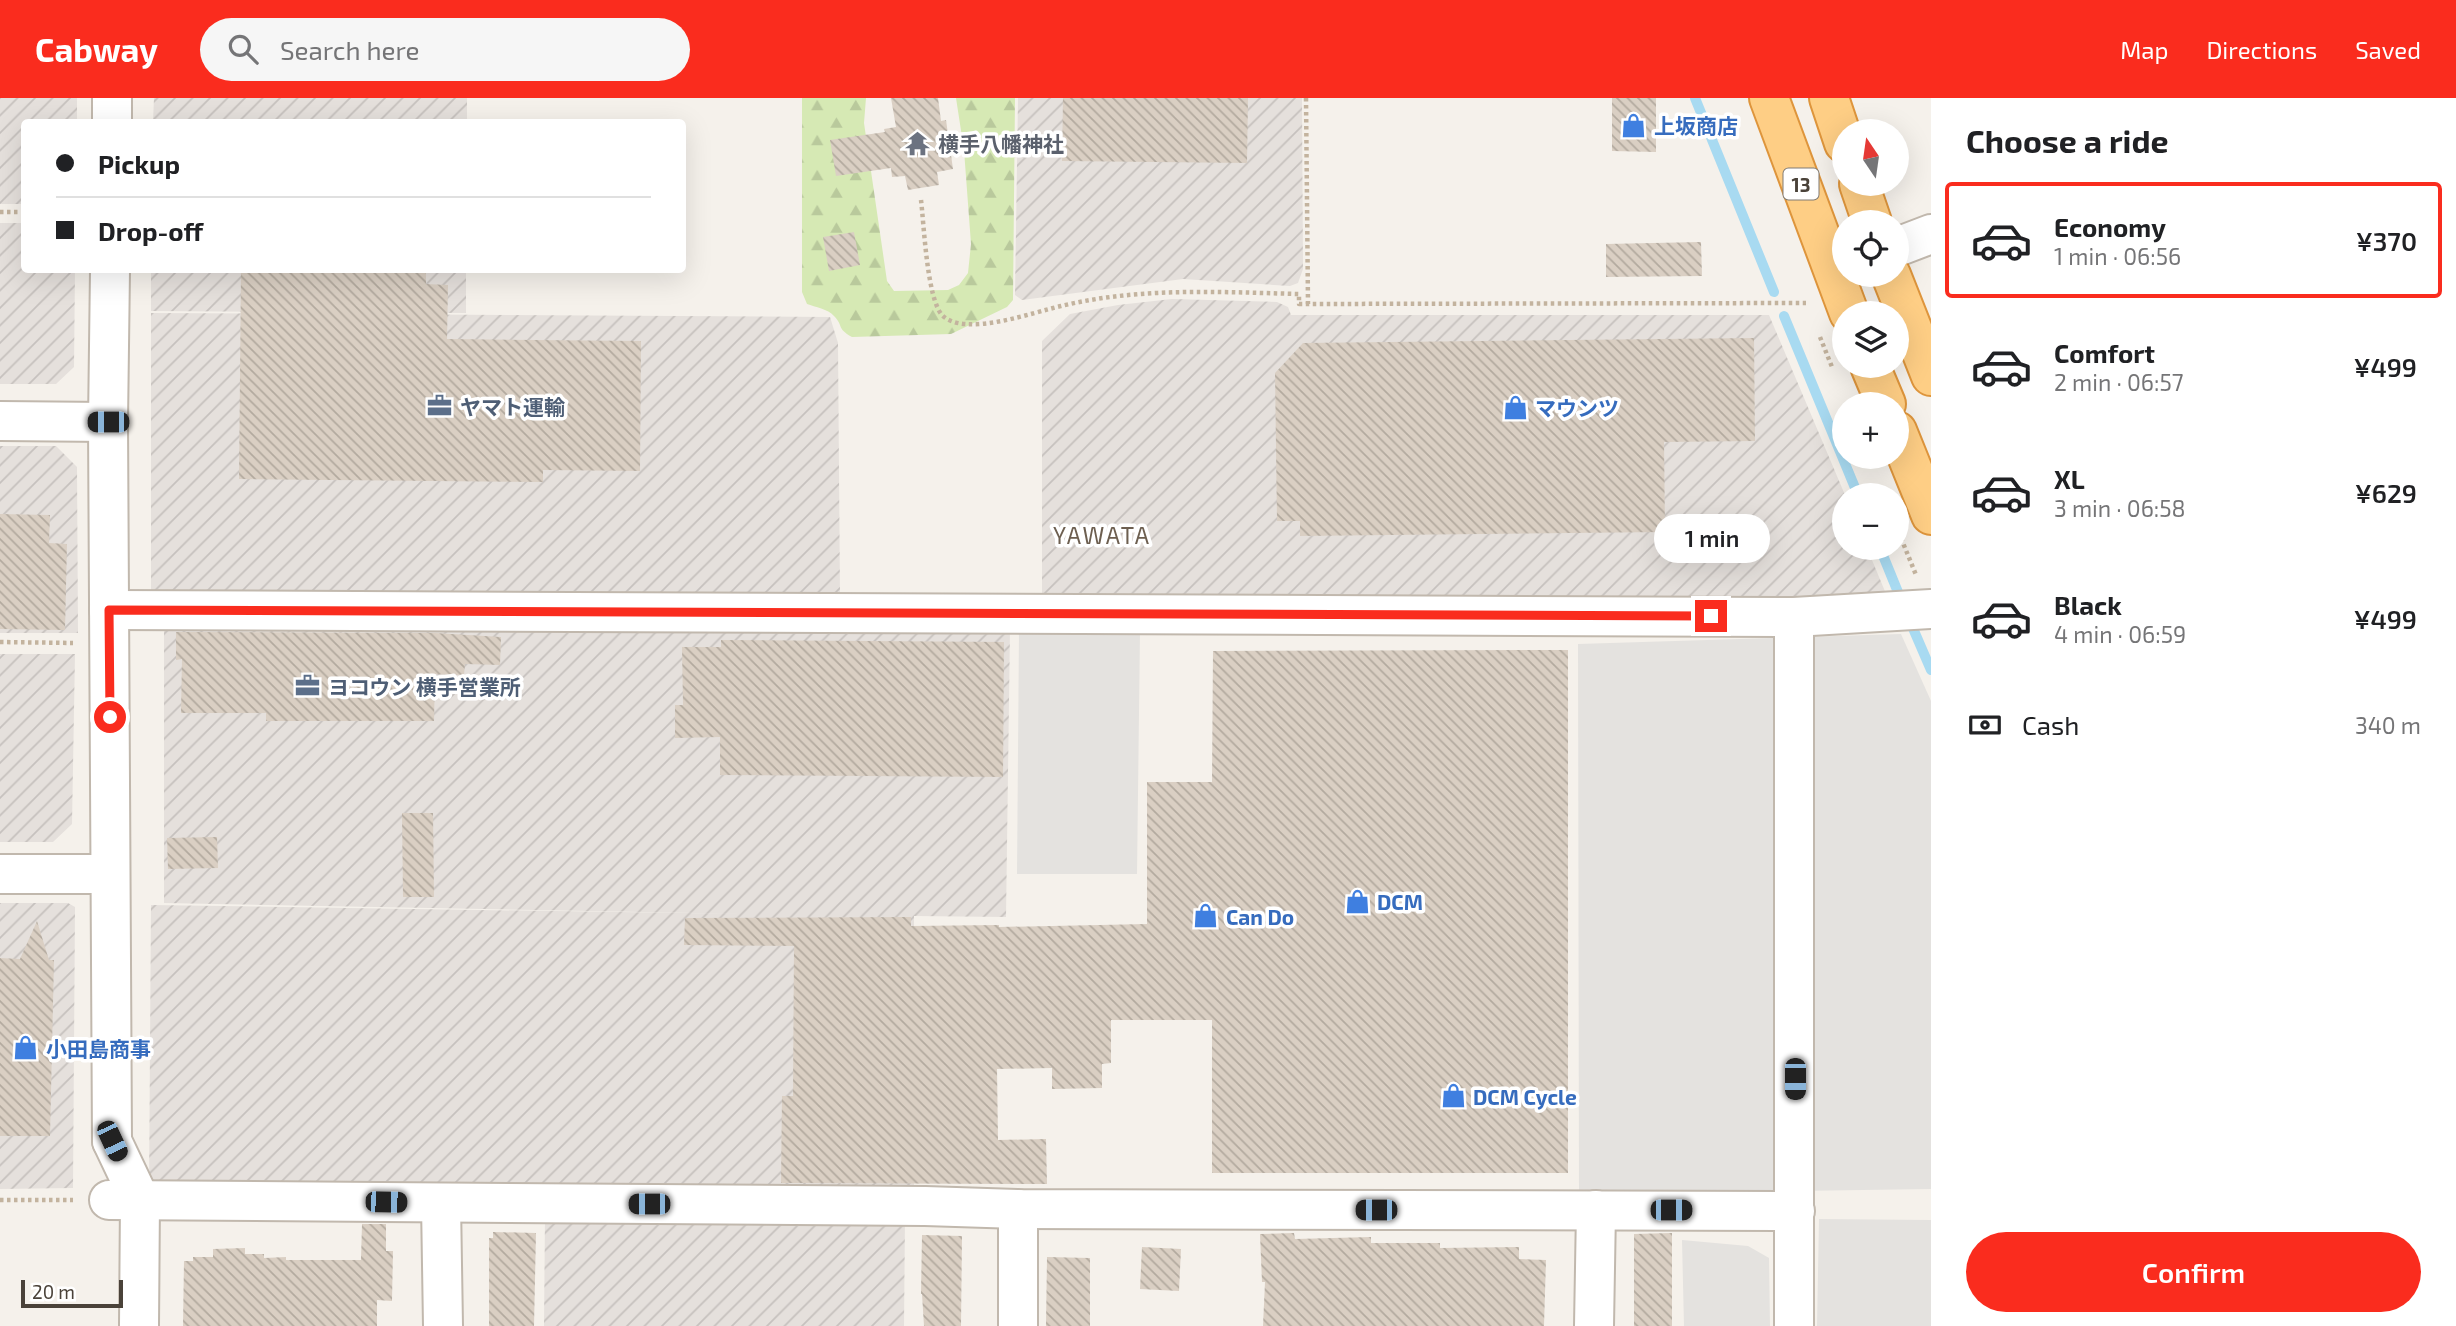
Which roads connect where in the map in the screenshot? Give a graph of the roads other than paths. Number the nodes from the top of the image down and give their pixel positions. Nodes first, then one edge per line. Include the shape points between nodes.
1 (112, 98) edge
2 (1769, 98) edge
3 (1829, 98) edge
4 (112, 119) edge
5 (1836, 119) edge
6 (1931, 234) edge
7 (1909, 242) edge
8 (110, 273) edge
9 (1896, 287) edge
10 (1844, 301) edge
11 (1931, 376) edge
12 (0, 421) edge
13 (108, 422) junction
14 (1909, 461) edge
15 (1931, 515) edge
16 (1931, 609) edge
17 (1794, 617) junction
18 (109, 626) junction
19 (0, 874) edge
20 (110, 874) junction
21 (125, 1200) junction
22 (441, 1203) junction
23 (1018, 1209) junction
24 (1596, 1210) junction
25 (1795, 1211) junction
26 (139, 1326) edge
27 (443, 1326) edge
28 (1018, 1326) edge
29 (1594, 1326) edge
30 (1794, 1326) edge

1 - 4 street
2 - 10 highway, 13
3 - 5 highway
6 - 7 street
8 - 13 street
9 - 11 highway
12 - 13 street
13 - 18 street
14 - 15 highway
16 - 17 street
17 - 18 street
17 - 25 street
18 - 20 street
19 - 20 street
20 - 21 street via 112,1141
21 - 22 street
21 - 26 street
22 - 23 street
22 - 27 street
23 - 24 street
23 - 28 street
24 - 25 street
24 - 29 street
25 - 30 street

